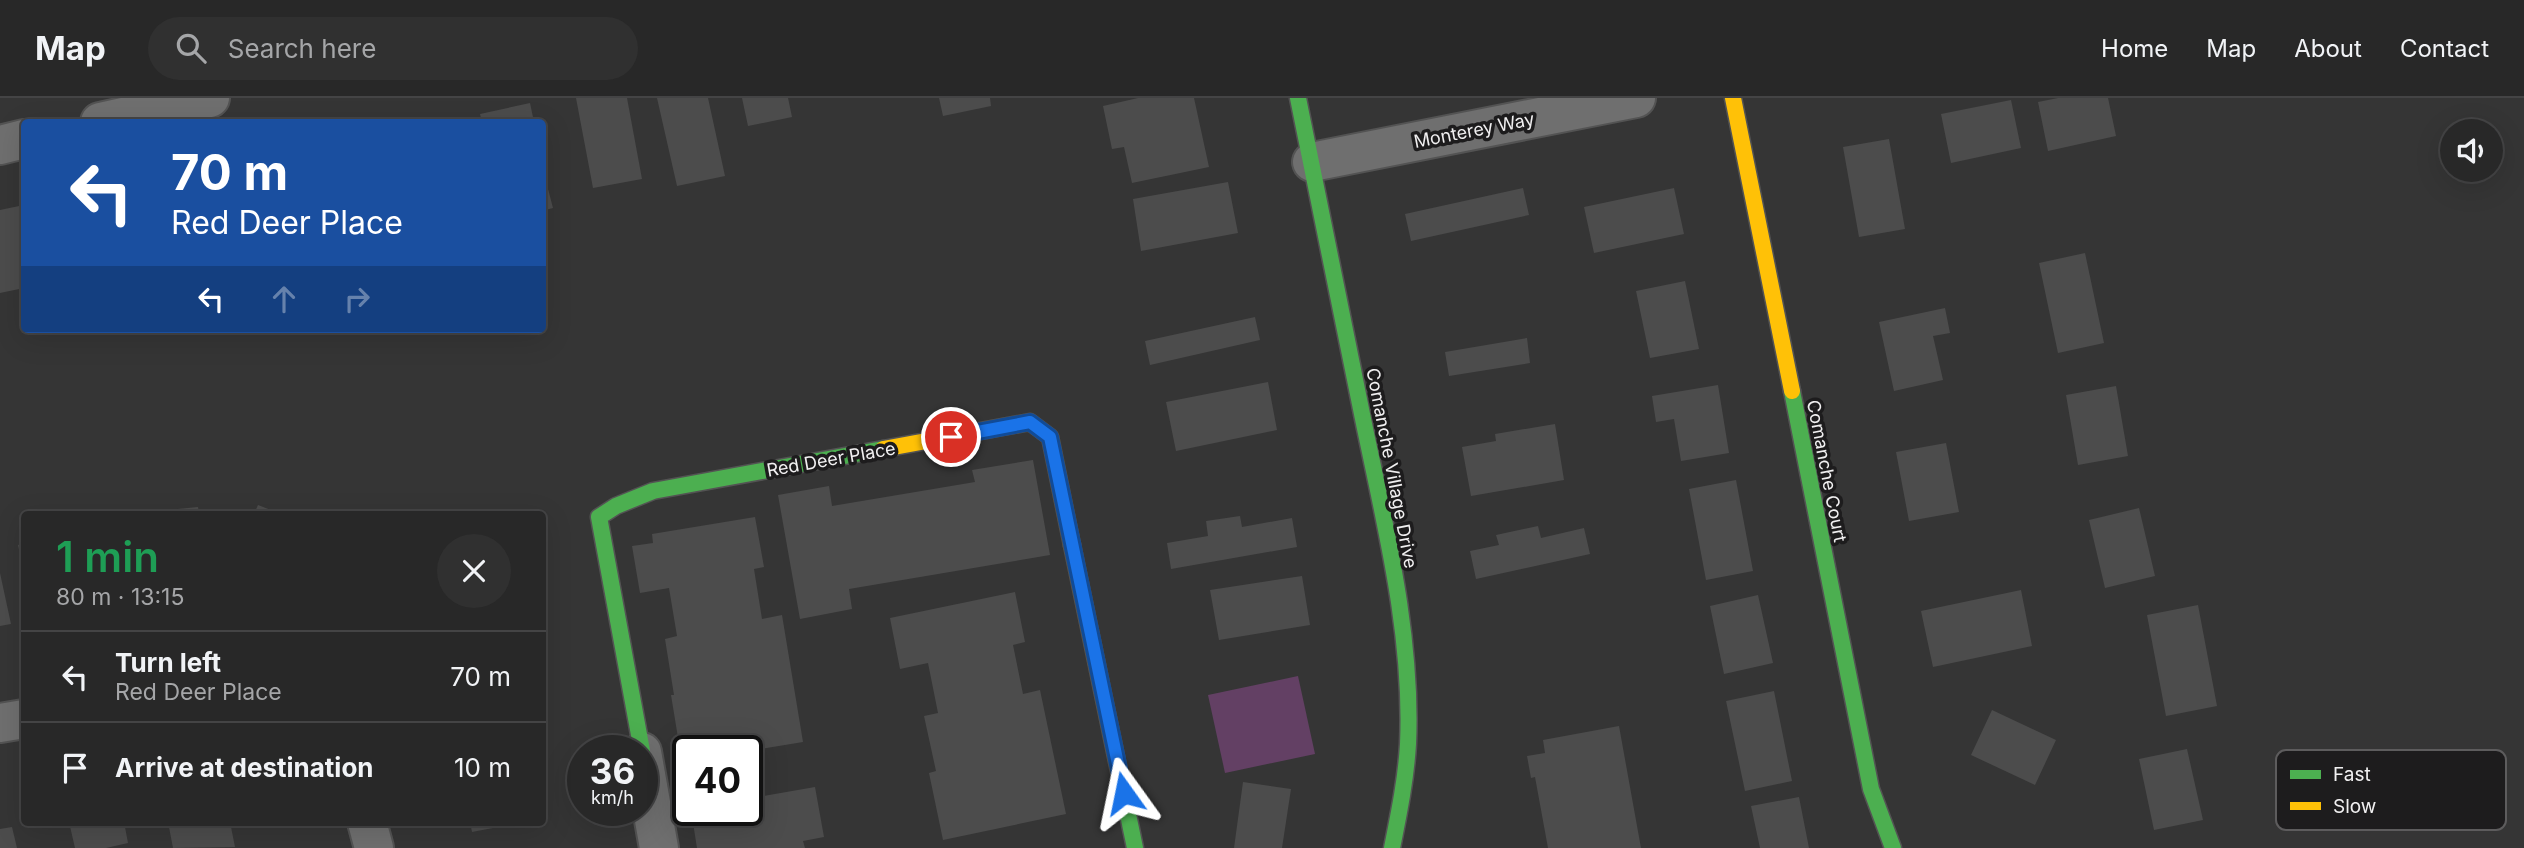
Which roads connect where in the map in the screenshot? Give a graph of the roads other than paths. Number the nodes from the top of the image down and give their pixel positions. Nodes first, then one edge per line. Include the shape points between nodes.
1 (210, 98) edge
2 (1298, 98) edge
3 (1636, 98) edge
4 (1733, 98) edge
5 (114, 119) edge
6 (21, 140) edge
7 (0, 145) edge
8 (1312, 162) junction
9 (21, 720) edge
10 (0, 723) edge
11 (639, 735) edge
12 (368, 826) edge
13 (655, 826) edge
14 (374, 848) edge
15 (659, 848) edge
16 (1135, 848) edge
17 (1392, 848) edge
18 (1893, 848) edge

1 - 5 street
2 - 8 street, Comanche Village Drive
3 - 8 street, Monterey Way
4 - 18 street, Comanche Court via 1871,789
6 - 7 street
8 - 17 street, Comanche Village Drive via 1388,541 1406,669 1408,750
9 - 10 street
11 - 16 street, Red Deer Place via 599,517 653,491 1030,422 1050,437
12 - 14 street
13 - 15 street, Red Deer Place

